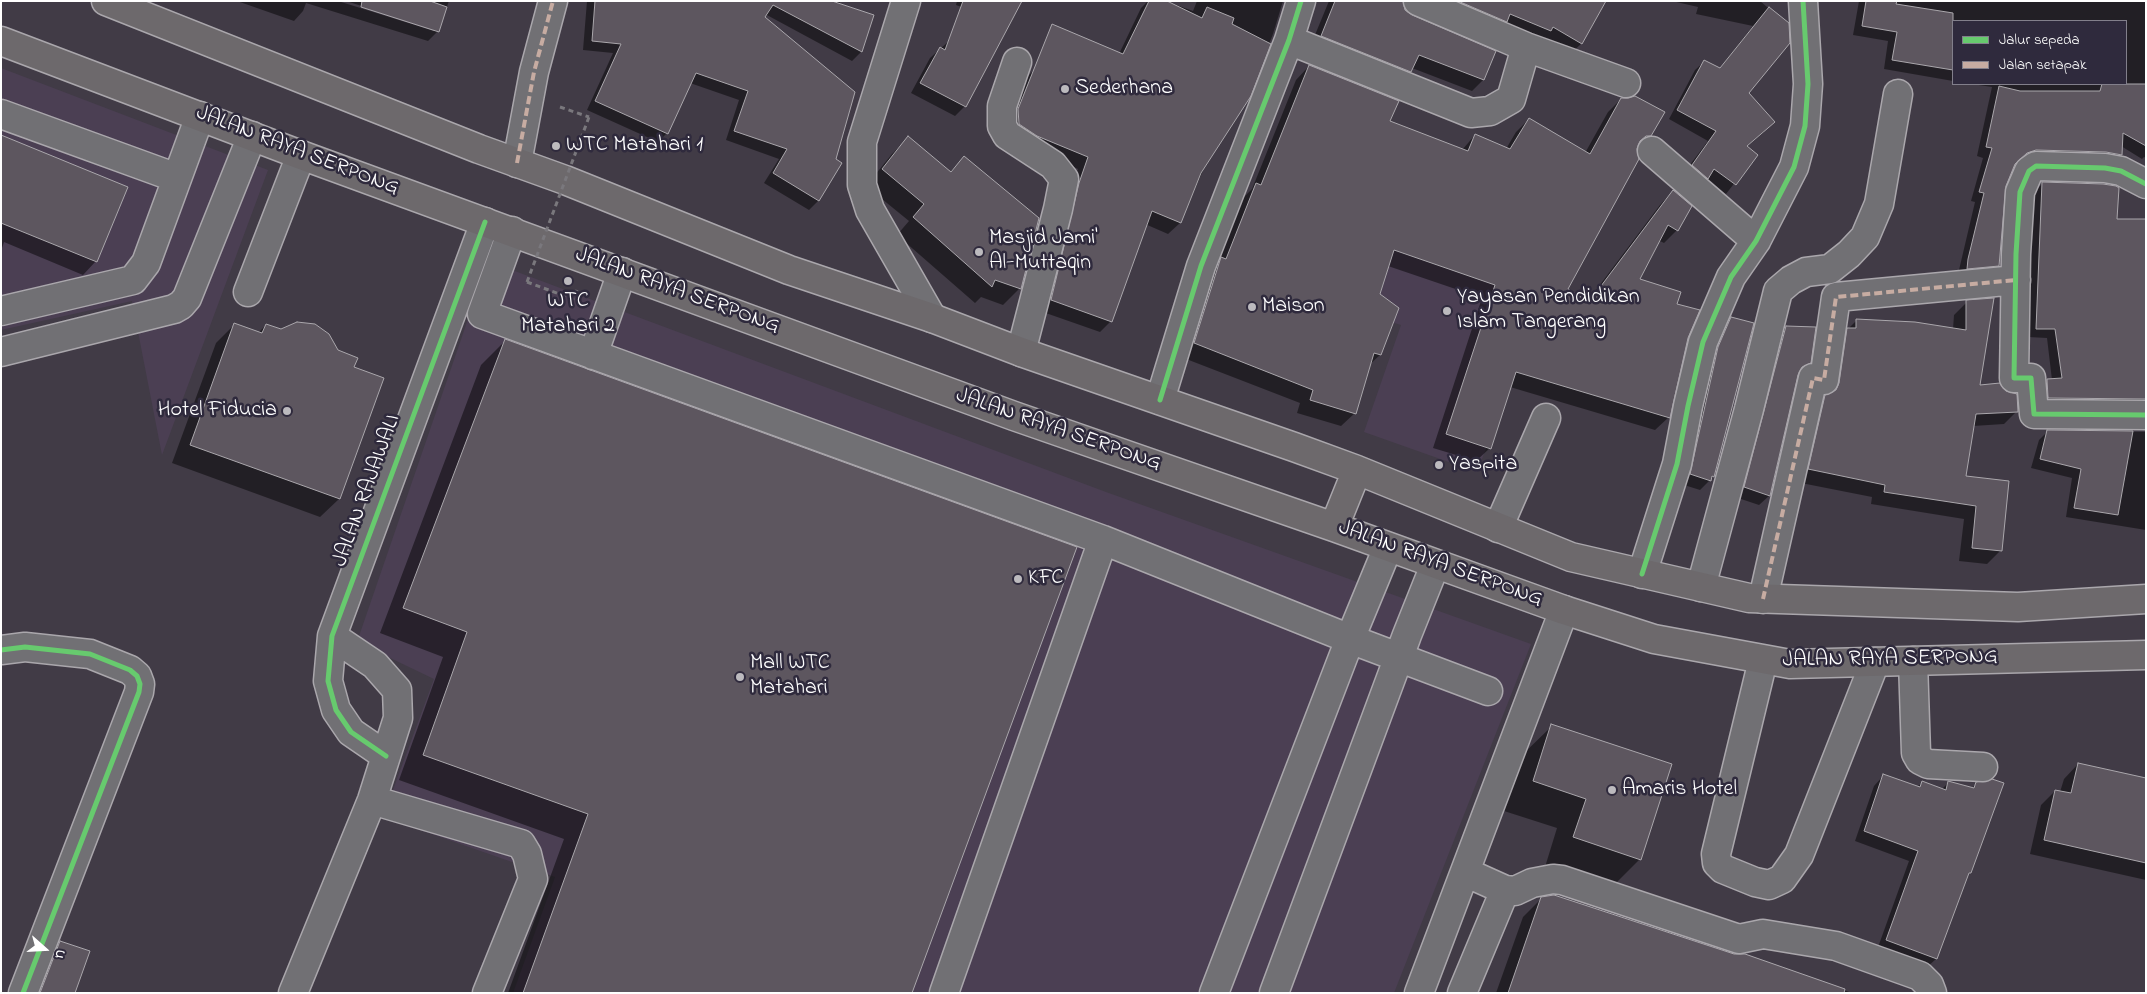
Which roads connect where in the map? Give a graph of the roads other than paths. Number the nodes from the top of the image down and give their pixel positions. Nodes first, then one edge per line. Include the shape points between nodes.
1 (106, 1) edge
2 (553, 1) edge
3 (906, 1) edge
4 (1301, 1) edge
5 (1418, 1) edge
6 (1802, 1) edge
7 (1289, 40) junction
8 (1, 41) edge
9 (1526, 47) junction
10 (1017, 62) dead end
11 (1626, 83) dead end
12 (1898, 94) dead end
13 (1, 114) edge
14 (200, 116) junction
15 (252, 136) junction
16 (1652, 151) dead end
17 (301, 155) junction
18 (517, 164) junction
19 (177, 178) junction
20 (2146, 184) edge
21 (485, 222) junction
22 (512, 231) junction
23 (1756, 241) junction
24 (622, 272) junction
25 (2016, 280) junction
26 (248, 292) dead end
27 (1, 311) edge
28 (932, 318) junction
29 (1, 352) edge
30 (1021, 352) junction
31 (593, 355) junction
32 (1160, 400) junction
33 (2146, 416) edge
34 (1546, 418) dead end
35 (1356, 470) junction
36 (1334, 527) junction
37 (1498, 528) junction
38 (1103, 540) junction
39 (1388, 547) junction
40 (1435, 565) junction
41 (1642, 574) junction
42 (1700, 587) junction
43 (1763, 599) junction
44 (2146, 599) edge
45 (1564, 610) junction
46 (332, 636) junction
47 (1350, 639) junction
48 (1, 650) edge
49 (2146, 655) edge
50 (1399, 657) junction
51 (1763, 660) junction
52 (1914, 661) junction
53 (1875, 662) junction
54 (1488, 691) dead end
55 (386, 756) junction
56 (1983, 767) dead end
57 (372, 800) junction
58 (1465, 872) junction
59 (1505, 890) junction
60 (23, 993) edge
61 (293, 993) edge
62 (487, 993) edge
63 (944, 993) edge
64 (1214, 993) edge
65 (1274, 993) edge
66 (1419, 993) edge
67 (1462, 993) edge
68 (1932, 993) edge

1 - 18 main road
2 - 18 street via 534,72
3 - 28 street via 862,142 862,185 870,210
4 - 7 street
5 - 9 street
6 - 23 street via 1808,84 1805,126 1794,167
7 - 9 street via 1471,113 1490,111 1511,99
7 - 32 street via 1201,266
8 - 14 main road, JALAN RAYA SERPONG
9 - 11 street
10 - 30 street via 1002,106 1002,126 1007,135 1053,165 1064,179
12 - 42 street via 1879,204 1865,237 1830,269 1806,272 1778,290
13 - 19 street
14 - 15 main road, JALAN RAYA SERPONG
14 - 19 street
15 - 17 main road, JALAN RAYA SERPONG
15 - 29 street via 187,298 181,305
16 - 23 street
17 - 21 main road, JALAN RAYA SERPONG
17 - 26 street
18 - 28 main road via 565,180 789,270
19 - 27 street via 146,263 133,280
20 - 25 street via 2121,171 2105,168 2036,166 2029,171 2020,192
21 - 22 main road, JALAN RAYA SERPONG
21 - 46 street, JALAN RAJAWALI
22 - 24 main road, JALAN RAYA SERPONG
22 - 31 street via 482,314
23 - 41 street via 1731,277 1703,342 1677,464
24 - 31 street
24 - 36 main road, JALAN RAYA SERPONG via 1014,416
25 - 33 street via 2014,378 2031,378 2034,414
25 - 43 street via 1836,297 1824,380 1813,378
28 - 30 main road
30 - 32 main road
31 - 38 street
32 - 35 main road
34 - 37 street
35 - 36 main road
35 - 37 main road
36 - 39 main road, JALAN RAYA SERPONG
37 - 41 main road via 1571,557
38 - 47 street
38 - 63 street
39 - 40 main road, JALAN RAYA SERPONG
39 - 47 street
40 - 45 main road, JALAN RAYA SERPONG
40 - 50 street
41 - 42 main road
42 - 43 main road
43 - 44 main road via 2018,607
45 - 51 main road, JALAN RAYA SERPONG via 1654,639
45 - 58 street
46 - 55 street, JALAN RAJAWALI via 328,681 336,710 351,732
46 - 55 street via 375,665 397,690 398,718
47 - 50 street
47 - 64 street
48 - 60 street via 25,647 90,654 130,670 140,684
49 - 52 main road, JALAN RAYA SERPONG
50 - 54 street
50 - 65 street
51 - 53 main road, JALAN RAYA SERPONG via 1790,664
51 - 53 street via 1716,854 1723,869 1769,885 1782,879 1799,855
52 - 53 main road, JALAN RAYA SERPONG
52 - 56 street via 1916,753 1920,760 1928,764
55 - 57 street
57 - 61 street
57 - 62 street via 521,844 527,854 533,879
58 - 59 street
58 - 66 street
59 - 67 street
59 - 68 street via 1514,891 1532,883 1562,880 1734,938 1764,934 1836,946 1920,976

